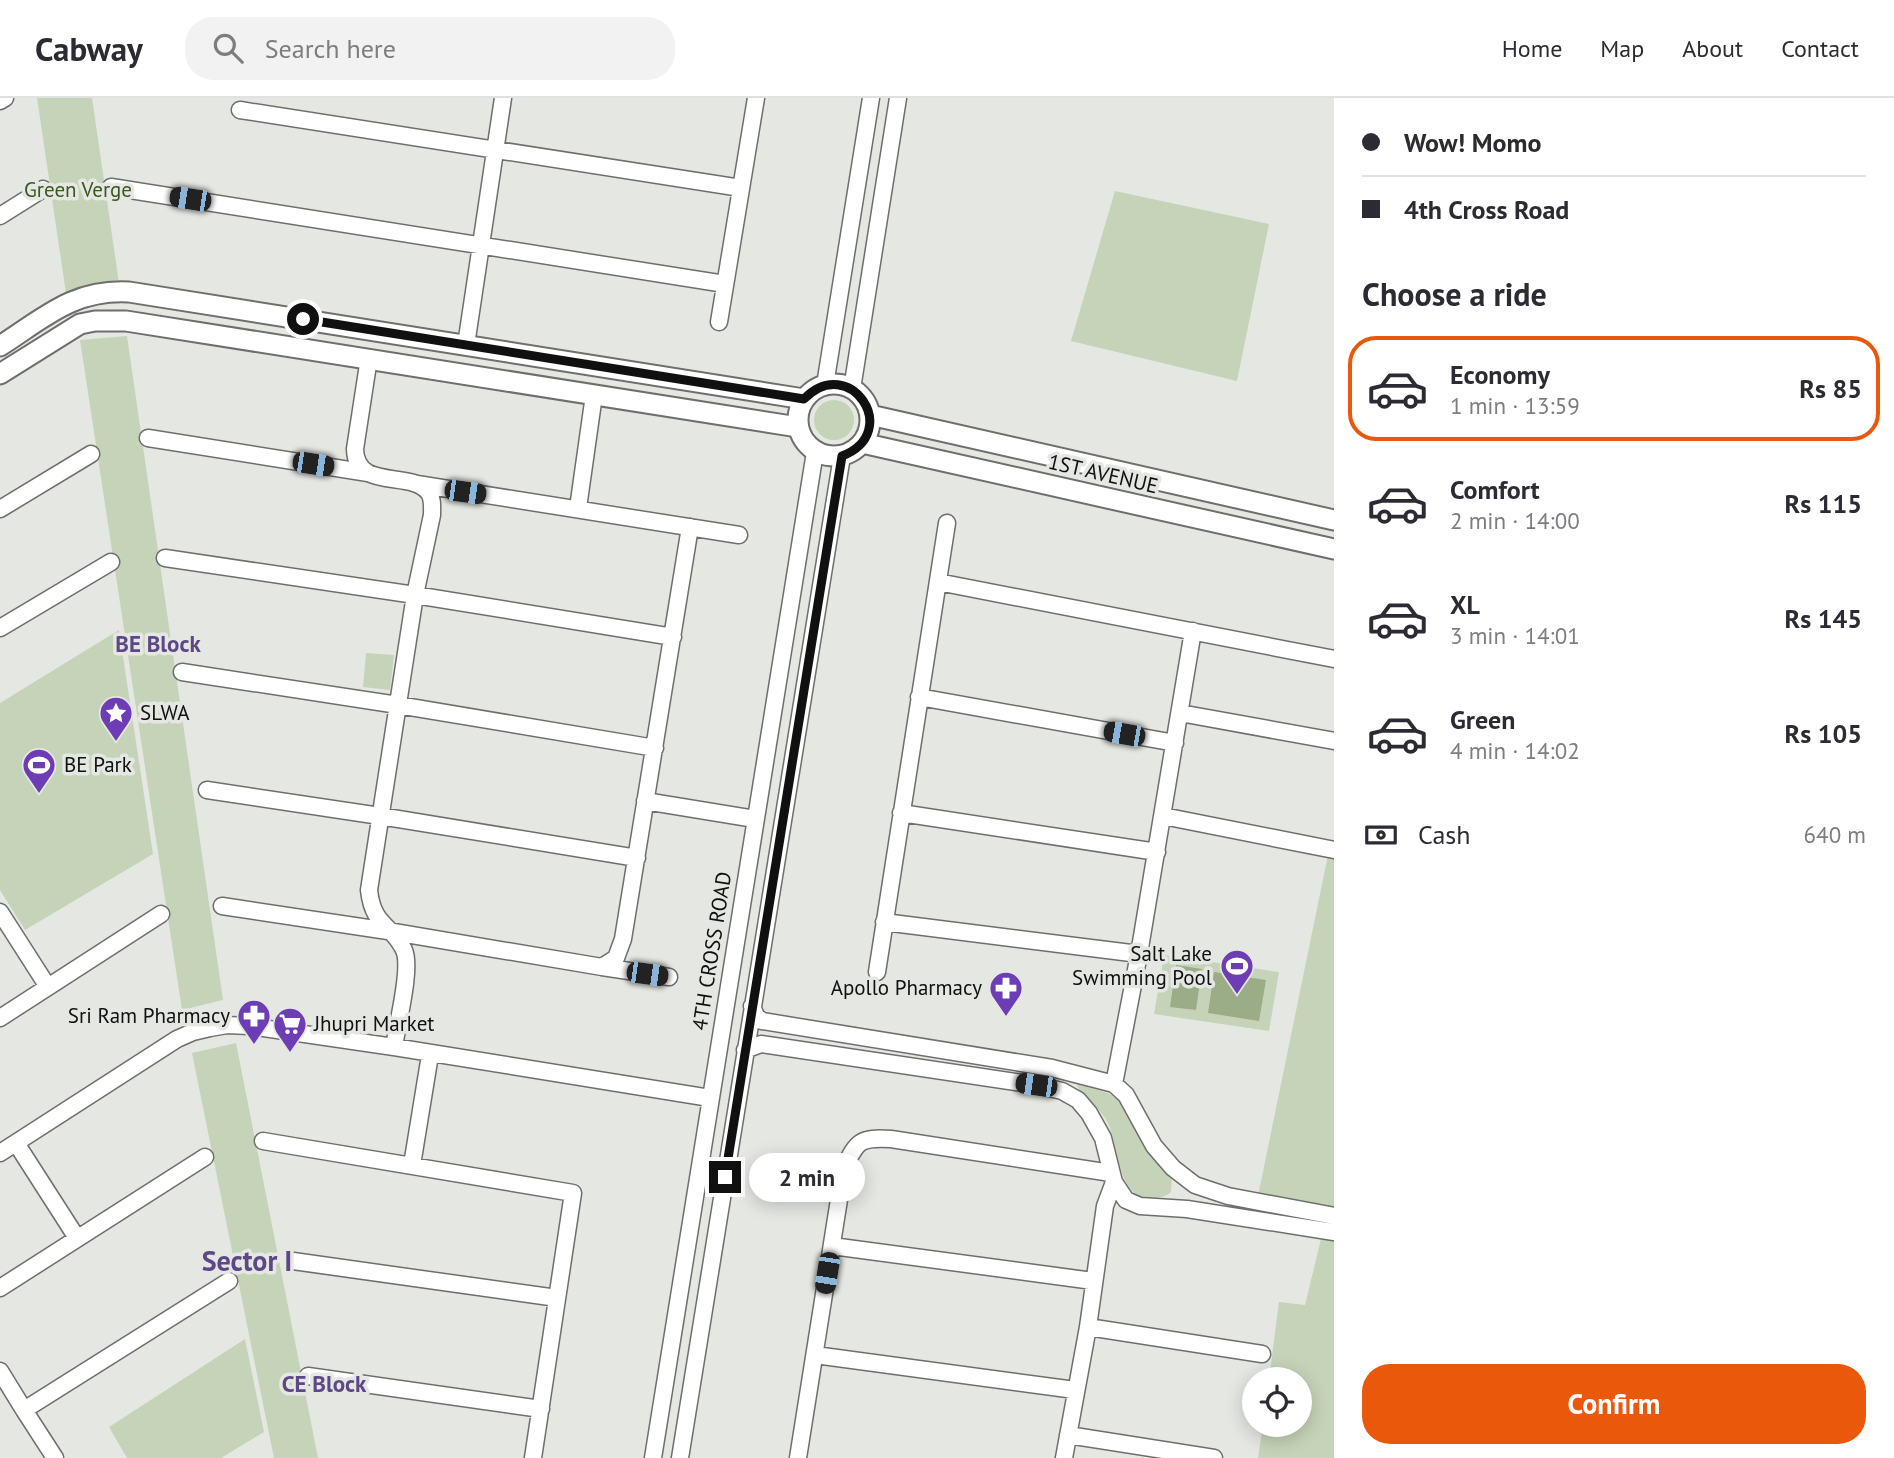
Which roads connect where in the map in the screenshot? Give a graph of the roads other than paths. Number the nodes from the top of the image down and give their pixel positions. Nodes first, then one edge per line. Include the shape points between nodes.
1 (5, 98) edge
2 (503, 98) edge
3 (757, 98) edge
4 (871, 98) edge
5 (898, 98) edge
6 (0, 101) edge
7 (240, 110) dead end
8 (495, 150) junction
9 (111, 187) dead end
10 (741, 188) junction
11 (43, 189) dead end
12 (0, 216) edge
13 (480, 245) junction
14 (726, 284) junction
15 (107, 292) junction
16 (303, 319) junction
17 (108, 320) junction
18 (719, 321) dead end
19 (466, 345) junction
20 (0, 346) edge
21 (298, 347) junction
22 (537, 356) junction
23 (369, 358) junction
24 (0, 374) edge
25 (533, 385) junction
26 (825, 385) junction
27 (852, 389) junction
28 (594, 395) junction
29 (804, 399) junction
30 (870, 415) junction
31 (798, 427) junction
32 (148, 438) dead end
33 (862, 443) junction
34 (815, 452) junction
35 (91, 454) dead end
36 (842, 456) junction
37 (368, 473) junction
38 (406, 482) junction
39 (0, 509) edge
40 (578, 509) junction
41 (1334, 520) edge
42 (947, 523) dead end
43 (690, 527) junction
44 (739, 535) dead end
45 (1334, 549) edge
46 (165, 558) dead end
47 (111, 562) dead end
48 (938, 582) junction
49 (415, 595) junction
50 (791, 596) junction
51 (818, 602) junction
52 (788, 615) junction
53 (815, 620) junction
54 (0, 628) edge
55 (1193, 631) junction
56 (673, 637) junction
57 (1334, 659) edge
58 (182, 672) dead end
59 (919, 697) junction
60 (398, 705) junction
61 (1180, 713) junction
62 (1334, 741) edge
63 (1175, 743) junction
64 (654, 748) junction
65 (207, 790) dead end
66 (645, 801) junction
67 (901, 813) junction
68 (380, 816) junction
69 (1163, 816) junction
70 (755, 819) junction
71 (1334, 850) edge
72 (1157, 852) junction
73 (637, 858) junction
74 (222, 906) dead end
75 (0, 912) edge
76 (161, 914) dead end
77 (884, 922) junction
78 (388, 931) junction
79 (735, 940) junction
80 (762, 946) junction
81 (1139, 954) junction
82 (732, 959) junction
83 (759, 964) junction
84 (602, 967) junction
85 (877, 972) dead end
86 (669, 977) dead end
87 (48, 987) junction
88 (752, 1006) junction
89 (0, 1018) edge
90 (394, 1047) junction
91 (923, 1048) junction
92 (745, 1050) junction
93 (430, 1055) junction
94 (919, 1068) junction
95 (1072, 1072) junction
96 (1114, 1084) junction
97 (1062, 1091) junction
98 (710, 1098) junction
99 (263, 1141) dead end
100 (16, 1143) junction
101 (0, 1153) edge
102 (205, 1157) dead end
103 (412, 1165) junction
104 (1113, 1178) junction
105 (1195, 1185) junction
106 (1187, 1209) junction
107 (1334, 1216) edge
108 (1334, 1231) edge
109 (77, 1238) junction
110 (832, 1246) junction
111 (293, 1261) dead end
112 (229, 1280) dead end
113 (1093, 1281) junction
114 (0, 1288) edge
115 (557, 1298) junction
116 (1088, 1327) junction
117 (1262, 1354) dead end
118 (815, 1355) junction
119 (0, 1371) edge
120 (309, 1376) dead end
121 (1075, 1390) junction
122 (541, 1409) junction
123 (24, 1410) junction
124 (1068, 1435) junction
125 (55, 1458) edge
126 (533, 1458) edge
127 (653, 1458) edge
128 (680, 1458) edge
129 (798, 1458) edge
130 (1064, 1458) edge
131 (1214, 1458) edge

1 - 6 street
2 - 8 street
3 - 10 street
4 - 26 street
5 - 27 street
7 - 8 street
8 - 10 street
8 - 13 street
9 - 13 street
10 - 14 street
11 - 12 street
13 - 14 street
13 - 19 street
14 - 18 street
15 - 16 main road
15 - 17 main road
15 - 20 main road via 65,304
16 - 19 main road
16 - 21 main road
17 - 21 main road
17 - 24 main road via 80,324
19 - 22 main road
21 - 23 main road
22 - 25 main road
22 - 29 main road
23 - 25 main road
23 - 37 street via 355,449 356,462
25 - 28 main road
26 - 27 main road
26 - 29 main road
27 - 30 main road
28 - 31 main road
28 - 40 street
29 - 31 main road
30 - 33 main road
30 - 41 main road
31 - 34 main road
32 - 37 street
33 - 36 main road
33 - 45 main road, 1ST AVENUE
34 - 36 main road
34 - 50 street, 4TH CROSS ROAD
35 - 39 street
36 - 51 street
37 - 38 street
38 - 40 street
38 - 49 street via 422,487 432,502
40 - 43 street
42 - 48 street
43 - 44 street
43 - 56 street
46 - 49 street
47 - 54 street
48 - 55 street
48 - 59 street
49 - 56 street
49 - 60 street
50 - 51 street via 805,589
50 - 52 street, 4TH CROSS ROAD
51 - 53 street
52 - 53 street via 800,625
52 - 70 street, 4TH CROSS ROAD
53 - 80 street
55 - 57 street
55 - 61 street
56 - 64 street
58 - 60 street
59 - 63 street
59 - 67 street
60 - 64 street
60 - 68 street
61 - 62 street
61 - 63 street
63 - 69 street
64 - 66 street
65 - 68 street
66 - 70 street
66 - 73 street
67 - 72 street
67 - 77 street
68 - 73 street
68 - 78 street via 369,890 374,914
69 - 71 street
69 - 72 street
70 - 79 street, 4TH CROSS ROAD
72 - 81 street
73 - 84 street via 621,949
74 - 78 street
75 - 87 street
76 - 87 street
77 - 81 street
77 - 85 street
78 - 84 street
78 - 90 street via 400,943 407,968
79 - 80 street via 749,933
79 - 82 street, 4TH CROSS ROAD
80 - 83 street
81 - 96 street
82 - 83 street via 744,969
82 - 98 street, 4TH CROSS ROAD
83 - 88 street
84 - 86 street
87 - 89 street
88 - 91 street via 762,1021
88 - 92 street
90 - 93 street
90 - 100 street via 236,1025 192,1032
91 - 94 street
91 - 95 street
92 - 94 street via 761,1044
92 - 128 street
93 - 98 street
93 - 103 street
94 - 97 street
95 - 96 street
95 - 97 street
96 - 105 street via 1126,1095 1154,1146
97 - 104 street via 1078,1100 1103,1138
98 - 127 street, 4TH CROSS ROAD
99 - 103 street
100 - 101 street
100 - 109 street
102 - 109 street
103 - 115 street via 573,1193
104 - 106 street via 1125,1200 1140,1206
104 - 110 street via 891,1139 862,1140 844,1168
104 - 113 street
105 - 106 street
105 - 107 street via 1228,1196
106 - 108 street
109 - 114 street
110 - 113 street
110 - 118 street
111 - 115 street
112 - 123 street
113 - 116 street
115 - 122 street
116 - 117 street
116 - 121 street
118 - 121 street
118 - 129 street
119 - 123 street
120 - 122 street
121 - 124 street
122 - 126 street
123 - 125 street
124 - 130 street
124 - 131 street

